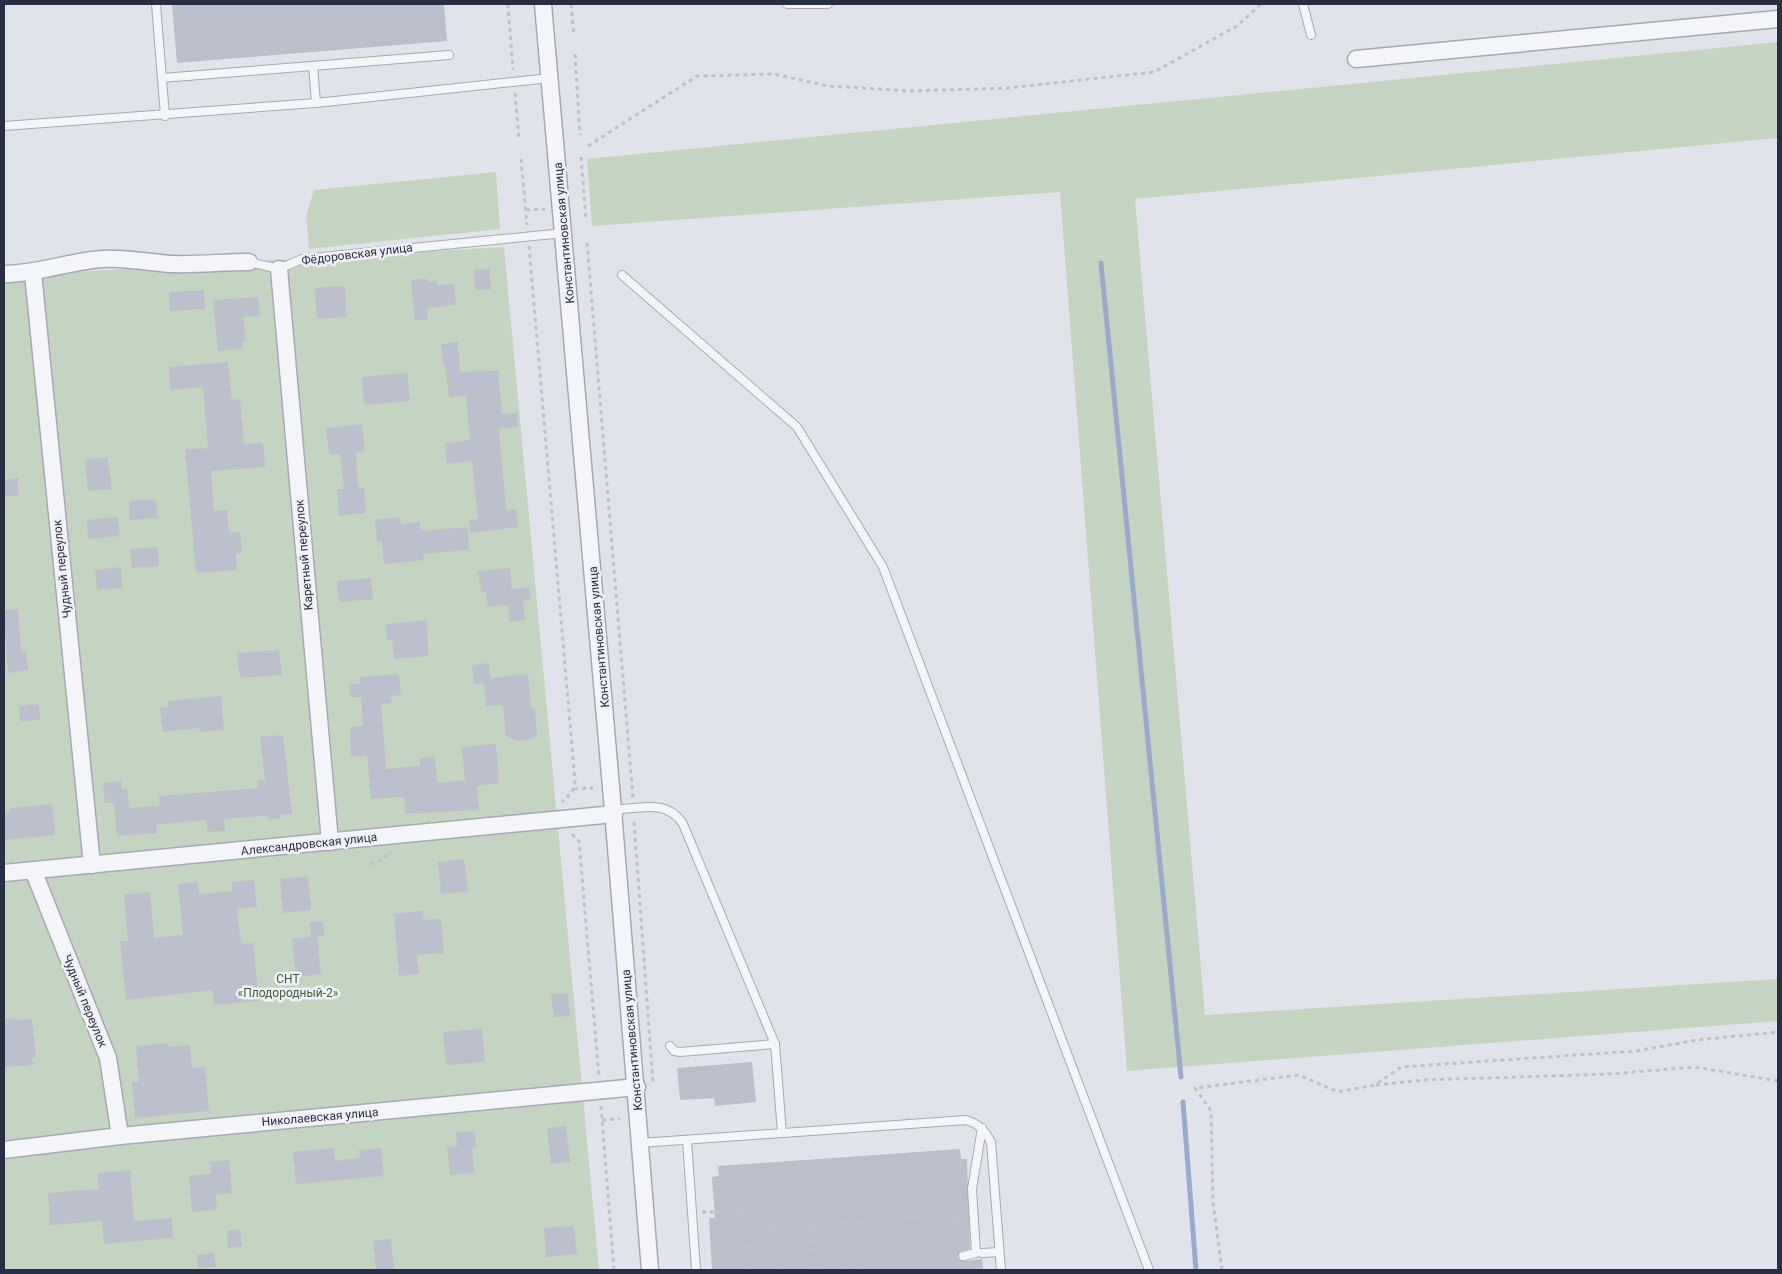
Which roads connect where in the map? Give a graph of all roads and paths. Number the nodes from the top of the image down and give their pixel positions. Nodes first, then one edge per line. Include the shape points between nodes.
1 (156, 4) edge
2 (508, 4) edge
3 (543, 4) edge
4 (571, 4) edge
5 (787, 4) edge
6 (828, 4) edge
7 (1261, 4) edge
8 (1304, 4) edge
9 (1778, 19) edge
10 (574, 36) dead end
11 (1311, 36) dead end
12 (575, 54) dead end
13 (449, 55) dead end
14 (1356, 58) dead end
15 (313, 66) junction
16 (514, 74) dead end
17 (162, 78) junction
18 (550, 78) junction
19 (515, 89) dead end
20 (316, 104) junction
21 (166, 116) junction
22 (4, 126) edge
23 (580, 135) dead end
24 (519, 139) dead end
25 (588, 146) dead end
26 (581, 157) dead end
27 (521, 158) dead end
28 (580, 206) dead end
29 (585, 206) junction
30 (545, 208) dead end
31 (526, 210) junction
32 (586, 219) dead end
33 (527, 226) dead end
34 (564, 233) junction
35 (529, 243) dead end
36 (588, 243) dead end
37 (249, 262) joint
38 (279, 269) junction
39 (33, 273) junction
40 (4, 274) edge
41 (622, 275) dead end
42 (593, 788) dead end
43 (574, 789) junction
44 (633, 798) dead end
45 (556, 805) dead end
46 (614, 812) junction
47 (634, 822) dead end
48 (562, 834) dead end
49 (330, 842) junction
50 (398, 850) dead end
51 (370, 864) dead end
52 (92, 865) junction
53 (33, 870) junction
54 (4, 873) edge
55 (1778, 1032) edge
56 (775, 1044) junction
57 (670, 1046) dead end
58 (599, 1080) dead end
59 (1778, 1081) edge
60 (1375, 1085) junction
61 (637, 1087) junction
62 (653, 1087) dead end
63 (601, 1100) dead end
64 (620, 1119) dead end
65 (602, 1120) junction
66 (982, 1128) junction
67 (782, 1133) junction
68 (120, 1136) junction
69 (687, 1140) junction
70 (640, 1143) junction
71 (4, 1150) edge
72 (716, 1211) dead end
73 (858, 1221) junction
74 (812, 1224) junction
75 (775, 1227) junction
76 (744, 1229) junction
77 (813, 1237) junction
78 (999, 1252) junction
79 (982, 1253) dead end
80 (963, 1256) joint
81 (614, 1270) edge
82 (650, 1270) edge
83 (696, 1270) edge
84 (747, 1270) edge
85 (778, 1270) edge
86 (816, 1270) edge
87 (844, 1270) edge
88 (862, 1270) edge
89 (1001, 1270) edge
90 (1149, 1270) edge
91 (1222, 1270) edge

1 - 17 lane
2 - 16 path
3 - 18 street, Константиновская улица
4 - 10 path
5 - 6 lane
7 - 25 path via 1237,26 1154,72 1008,88 909,91 828,86 774,74 697,76
8 - 11 lane
9 - 14 street
12 - 23 path
13 - 15 lane
15 - 17 lane
15 - 20 lane
17 - 21 lane
18 - 20 lane
18 - 34 street, Константиновская улица
19 - 24 path
20 - 21 lane
21 - 22 lane
26 - 29 path
27 - 31 path
28 - 29 path
29 - 32 path
30 - 31 path
31 - 33 path
34 - 38 lane, Фёдоровская улица via 302,258
34 - 46 street, Константиновская улица
35 - 43 path
36 - 44 path
37 - 38 lane
37 - 39 street via 172,264 102,258
38 - 49 street, Каретный переулок
39 - 40 street
39 - 52 street, Чудный переулок
41 - 90 lane via 797,428 883,567
42 - 43 path
43 - 45 path
46 - 49 street, Александровская улица
46 - 56 lane via 660,807 671,810 684,824
46 - 61 street, Константиновская улица
47 - 62 path
48 - 58 path via 571,833 579,841
49 - 52 street, Александровская улица
50 - 51 path
52 - 53 street, Александровская улица
53 - 54 street, Александровская улица
53 - 68 street, Чудный переулок via 108,1058
55 - 60 path via 1697,1040 1636,1051 1401,1067
56 - 57 lane via 680,1052
56 - 67 lane
59 - 60 path via 1695,1067
60 - 91 path via 1338,1092 1300,1074 1195,1088 1211,1111 1213,1202
61 - 68 street, Николаевская улица
61 - 70 street, Константиновская улица
63 - 65 path
64 - 65 path
65 - 81 path
66 - 67 lane via 966,1120
66 - 78 lane via 991,1142
66 - 80 lane via 972,1188 976,1252
67 - 69 lane
68 - 71 street, Николаевская улица
69 - 70 lane
69 - 83 lane
70 - 82 street, Константиновская улица
72 - 76 path via 743,1213
73 - 74 path
73 - 80 path via 954,1215 962,1229
73 - 88 path
74 - 75 path
74 - 77 path
75 - 76 path
75 - 85 path
76 - 84 path
77 - 86 path
77 - 87 path
78 - 79 lane
78 - 89 lane

